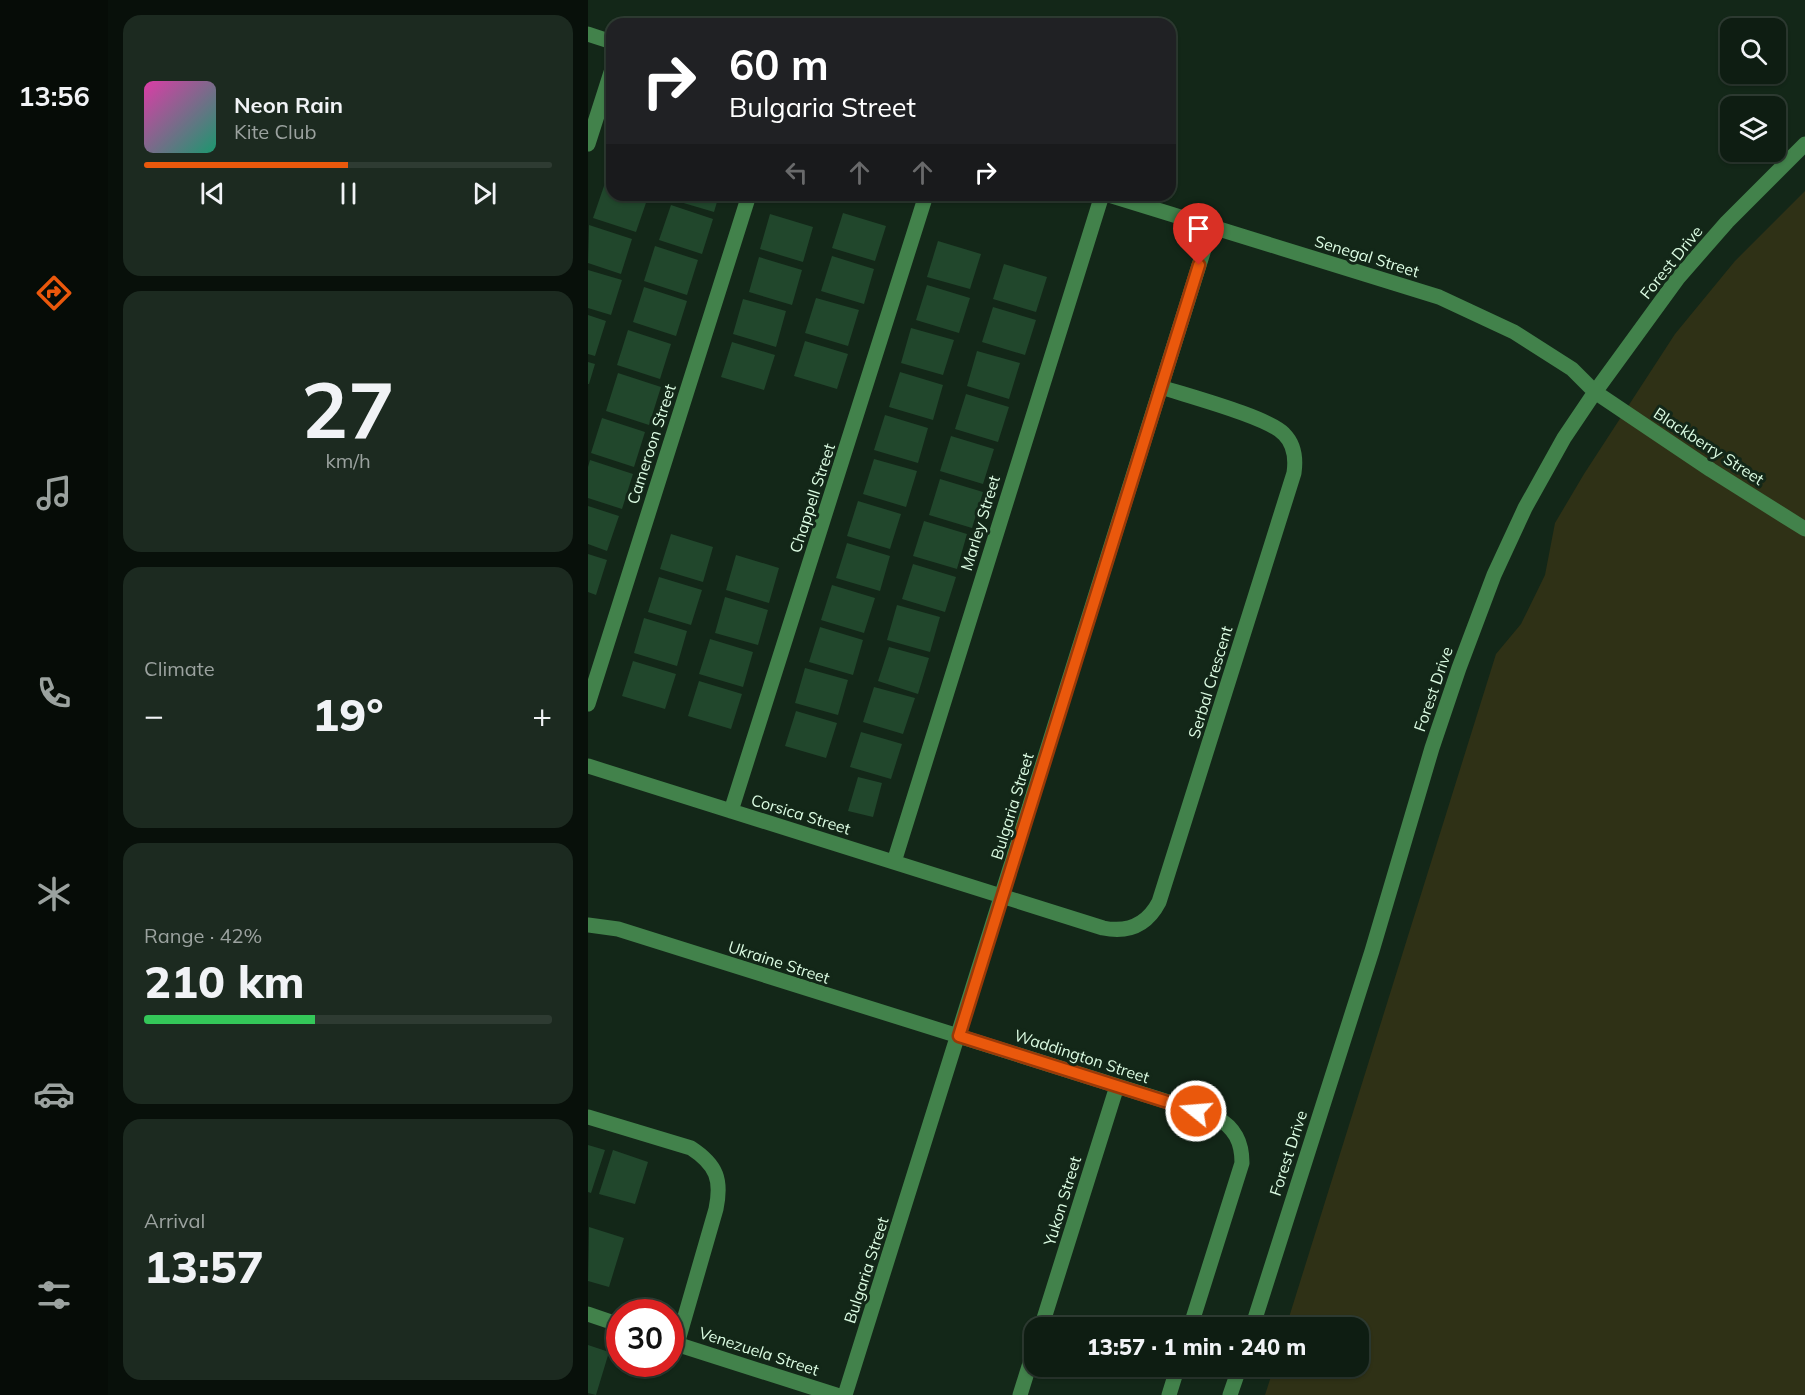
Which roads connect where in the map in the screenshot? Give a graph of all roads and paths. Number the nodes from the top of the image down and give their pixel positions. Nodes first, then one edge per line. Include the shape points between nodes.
1 (588, 34) edge
2 (606, 40) edge
3 (606, 88) edge
4 (588, 144) edge
5 (1805, 144) edge
6 (747, 201) edge
7 (924, 201) edge
8 (1100, 201) edge
9 (1128, 201) edge
10 (1211, 227) junction
11 (1161, 387) junction
12 (1595, 392) junction
13 (1805, 529) edge
14 (588, 704) edge
15 (588, 766) edge
16 (731, 811) junction
17 (894, 862) junction
18 (1002, 896) junction
19 (588, 925) edge
20 (959, 1036) junction
21 (1117, 1086) junction
22 (588, 1117) edge
23 (684, 1311) edge
24 (588, 1314) edge
25 (1044, 1317) edge
26 (1193, 1317) edge
27 (1256, 1317) edge
28 (606, 1320) edge
29 (684, 1346) edge
30 (1026, 1377) edge
31 (1175, 1377) edge
32 (1236, 1377) edge
33 (836, 1395) edge
34 (845, 1395) edge
35 (1020, 1395) edge
36 (1169, 1395) edge
37 (1230, 1395) edge

1 - 2 street
3 - 4 street
5 - 12 street, Forest Drive via 1678,278
6 - 14 street, Cameroon Street
7 - 16 street, Chappell Street
8 - 17 street, Marley Street
9 - 10 street, Senegal Street
10 - 11 street, Bulgaria Street
10 - 12 street, Senegal Street via 1439,297 1514,332 1572,369
11 - 18 street, Bulgaria Street
11 - 18 street, Serbal Crescent via 1277,428 1291,443 1294,473 1154,912 1138,926 1114,930
12 - 13 street, Blackberry Street
12 - 27 street, Forest Drive via 1525,508 1458,668
15 - 16 street, Corsica Street
16 - 17 street, Corsica Street
17 - 18 street, Corsica Street
18 - 20 street, Bulgaria Street
19 - 20 street, Ukraine Street via 618,929
20 - 21 street, Waddington Street
20 - 34 street, Bulgaria Street
21 - 25 street, Yukon Street
21 - 26 street, Waddington Street via 1216,1117 1233,1130 1242,1151 1242,1163
22 - 23 street via 691,1148 705,1157 715,1172 720,1191 716,1209
24 - 28 street
29 - 33 street, Venezuela Street
30 - 35 street
31 - 36 street
32 - 37 street

